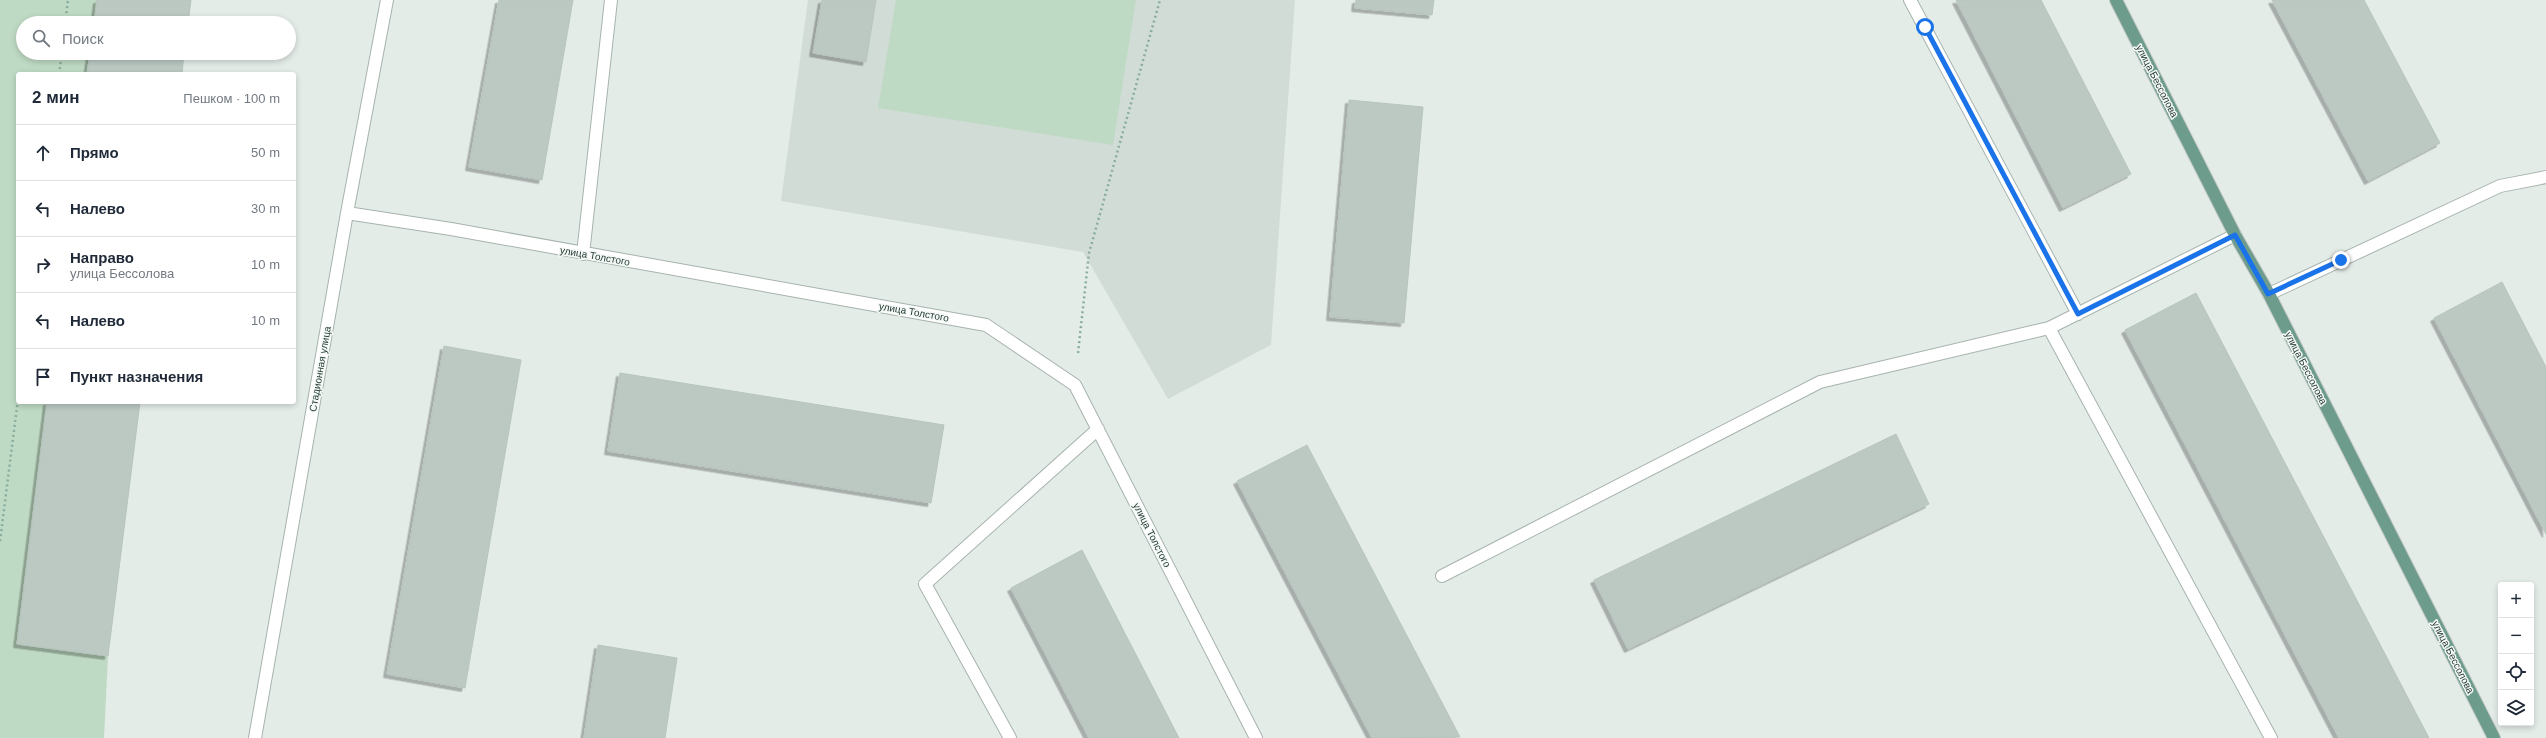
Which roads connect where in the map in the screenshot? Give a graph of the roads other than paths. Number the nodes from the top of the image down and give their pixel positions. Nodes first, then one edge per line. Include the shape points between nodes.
1 (387, 0) edge
2 (611, 0) edge
3 (1910, 0) edge
4 (2116, 0) edge
5 (2546, 177) edge
6 (347, 213) junction
7 (2235, 235) junction
8 (583, 254) junction
9 (2268, 294) junction
10 (2078, 314) junction
11 (2049, 328) junction
12 (1098, 429) junction
13 (1442, 576) dead end
14 (255, 738) edge
15 (1010, 738) edge
16 (1256, 738) edge
17 (2271, 738) edge
18 (2494, 738) edge

1 - 6 street, Стадионная улица
2 - 8 street
3 - 10 street
4 - 7 main road, улица Бессолова
5 - 9 street via 2500,186
6 - 8 street, улица Толстого via 451,229
6 - 14 street, Стадионная улица
7 - 9 main road, улица Бессолова
7 - 10 street
8 - 12 street, улица Толстого via 986,325 1075,385
9 - 18 main road, улица Бессолова
10 - 11 street
11 - 13 street via 1820,382
11 - 17 street
12 - 15 street via 925,584
12 - 16 street, улица Толстого

